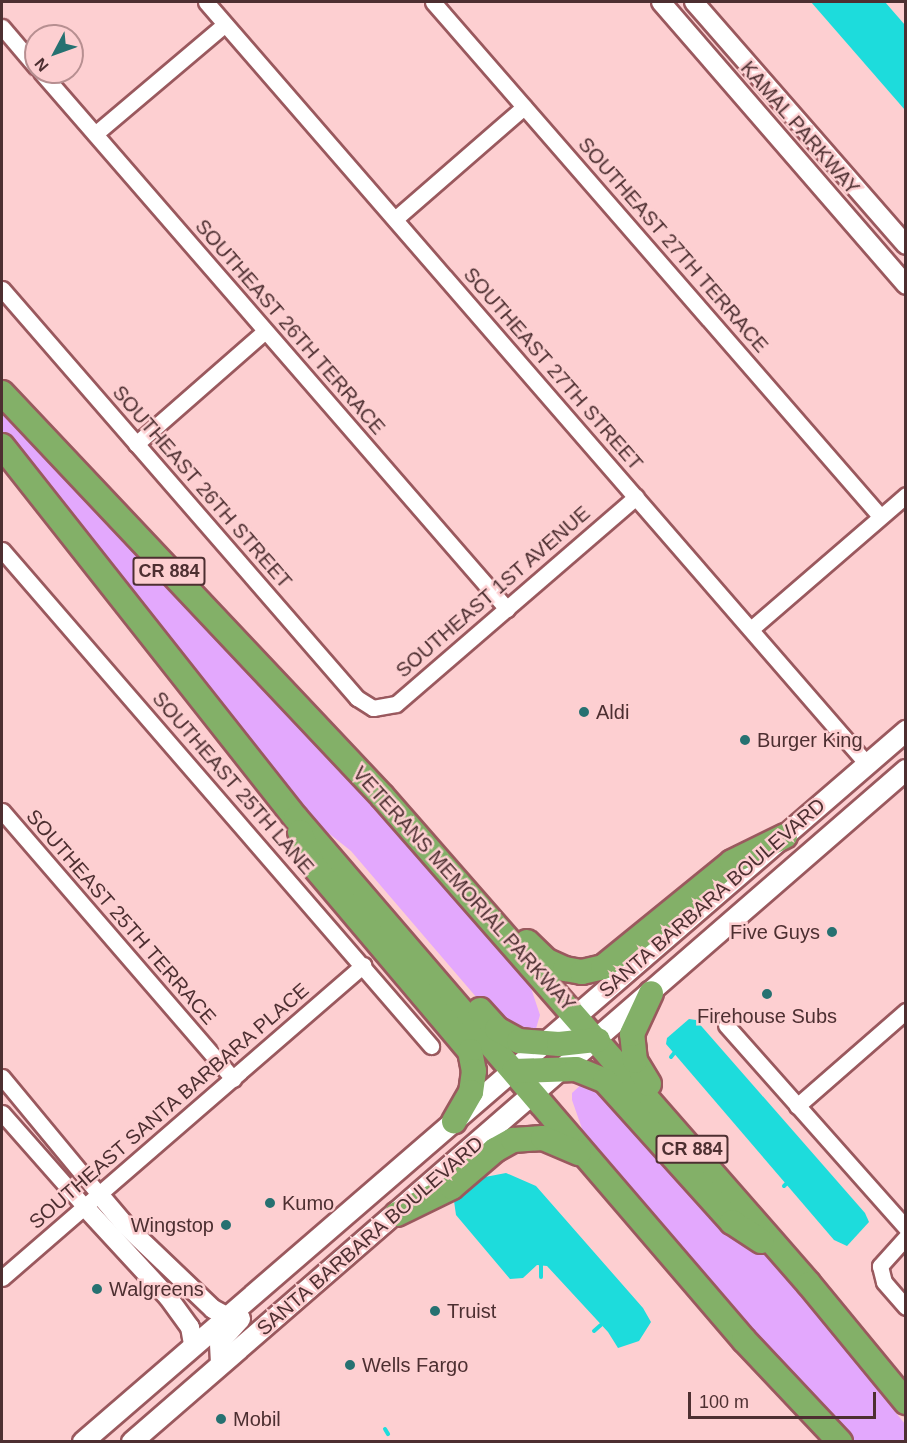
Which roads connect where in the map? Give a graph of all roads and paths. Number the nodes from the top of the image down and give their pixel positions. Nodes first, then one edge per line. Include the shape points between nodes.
1 (206, 2) edge
2 (433, 2) edge
3 (661, 2) edge
4 (694, 2) edge
5 (225, 24) junction
6 (2, 27) edge
7 (24, 53) edge
8 (51, 84) edge
9 (524, 107) junction
10 (95, 134) junction
11 (395, 219) junction
12 (906, 245) edge
13 (906, 285) edge
14 (2, 289) edge
15 (265, 331) junction
16 (2, 393) edge
17 (136, 444) junction
18 (2, 446) edge
19 (906, 495) edge
20 (636, 496) junction
21 (880, 516) junction
22 (3, 555) edge
23 (507, 609) junction
24 (751, 629) junction
25 (373, 708) joint
26 (906, 730) edge
27 (338, 748) junction
28 (867, 764) junction
29 (906, 770) edge
30 (2, 811) edge
31 (296, 819) junction
32 (785, 836) junction
33 (363, 965) junction
34 (651, 993) junction
35 (906, 1011) edge
36 (576, 1015) junction
37 (726, 1025) dead end
38 (598, 1040) junction
39 (544, 1044) junction
40 (431, 1046) dead end
41 (565, 1068) junction
42 (514, 1071) junction
43 (2, 1077) edge
44 (232, 1079) junction
45 (534, 1095) junction
46 (797, 1106) junction
47 (2, 1113) edge
48 (454, 1122) junction
49 (584, 1155) junction
50 (98, 1193) junction
51 (84, 1206) junction
52 (398, 1214) junction
53 (339, 1221) junction
54 (906, 1228) edge
55 (906, 1237) edge
56 (786, 1257) junction
57 (2, 1278) edge
58 (809, 1284) junction
59 (906, 1307) edge
60 (226, 1316) junction
61 (851, 1335) junction
62 (193, 1344) junction
63 (226, 1369) junction
64 (906, 1386) edge
65 (906, 1402) edge
66 (83, 1442) edge
67 (132, 1442) edge
68 (840, 1442) edge

1 - 5 street, SOUTHEAST 27TH STREET
2 - 9 street, SOUTHEAST 27TH TERRACE
3 - 13 street, KAMAL PARKWAY
4 - 12 street, KAMAL PARKWAY
5 - 10 street
5 - 11 street, SOUTHEAST 27TH STREET
6 - 7 street
8 - 10 street, SOUTHEAST 26TH TERRACE
9 - 11 street
9 - 21 street, SOUTHEAST 27TH TERRACE
10 - 15 street, SOUTHEAST 26TH TERRACE
11 - 20 street, SOUTHEAST 27TH STREET
14 - 17 street, SOUTHEAST 26TH STREET
15 - 17 street
15 - 23 street, SOUTHEAST 26TH TERRACE
16 - 27 highway, VETERANS MEMORIAL PARKWAY / CR 884
17 - 25 street, SOUTHEAST 26TH STREET via 357,698
18 - 31 highway, CR 884
19 - 21 street
20 - 23 street, SOUTHEAST 1ST AVENUE
20 - 24 street, SOUTHEAST 27TH STREET
21 - 24 street
22 - 33 street, SOUTHEAST 25TH LANE
23 - 25 street, SOUTHEAST 1ST AVENUE via 396,704
24 - 28 street, SOUTHEAST 27TH STREET
26 - 28 main road, SANTA BARBARA BOULEVARD
27 - 32 highway via 417,816 539,954 572,971 609,964 732,862
27 - 36 highway, VETERANS MEMORIAL PARKWAY / CR 884
28 - 32 main road, SANTA BARBARA BOULEVARD
29 - 34 main road, SANTA BARBARA BOULEVARD
30 - 44 street, SOUTHEAST 25TH TERRACE
31 - 39 highway via 344,854 497,1029 519,1041
31 - 42 highway, CR 884
31 - 48 highway via 312,864 470,1051 474,1071 471,1092
32 - 36 main road, SANTA BARBARA BOULEVARD
33 - 40 street, SOUTHEAST 25TH LANE
33 - 44 street, SOUTHEAST SANTA BARBARA PLACE
34 - 38 main road, SANTA BARBARA BOULEVARD
34 - 58 highway via 632,1034 640,1072 794,1249
35 - 46 street
36 - 38 highway, VETERANS MEMORIAL PARKWAY / CR 884
36 - 39 main road, SANTA BARBARA BOULEVARD
37 - 46 street
38 - 39 highway
38 - 41 main road, SANTA BARBARA BOULEVARD
38 - 56 highway, VETERANS MEMORIAL PARKWAY / CR 884
39 - 42 main road, SANTA BARBARA BOULEVARD
41 - 42 highway
41 - 45 main road, SANTA BARBARA BOULEVARD
41 - 56 highway via 592,1074 613,1087 732,1222
42 - 45 highway, CR 884
42 - 48 main road, SANTA BARBARA BOULEVARD
43 - 50 street
44 - 50 street, SOUTHEAST SANTA BARBARA PLACE
45 - 49 highway, CR 884
45 - 52 main road, SANTA BARBARA BOULEVARD
46 - 54 street
47 - 51 street
48 - 53 main road, SANTA BARBARA BOULEVARD
49 - 52 highway via 543,1138 513,1140 495,1150 452,1187
49 - 68 highway, CR 884 via 744,1340
50 - 51 street, SOUTHEAST SANTA BARBARA PLACE
50 - 60 street via 125,1225 213,1309
51 - 57 street, SOUTHEAST SANTA BARBARA PLACE
51 - 62 street via 168,1297 190,1327
52 - 63 main road, SANTA BARBARA BOULEVARD
53 - 60 main road, SANTA BARBARA BOULEVARD
53 - 63 main road via 320,1253 226,1331 219,1351
55 - 59 street via 880,1266 884,1282
56 - 58 highway, VETERANS MEMORIAL PARKWAY / CR 884
58 - 61 highway, VETERANS MEMORIAL PARKWAY / CR 884
60 - 62 main road, SANTA BARBARA BOULEVARD
61 - 64 highway via 885,1359
61 - 65 highway, VETERANS MEMORIAL PARKWAY / CR 884
62 - 66 main road, SANTA BARBARA BOULEVARD
63 - 67 main road, SANTA BARBARA BOULEVARD

